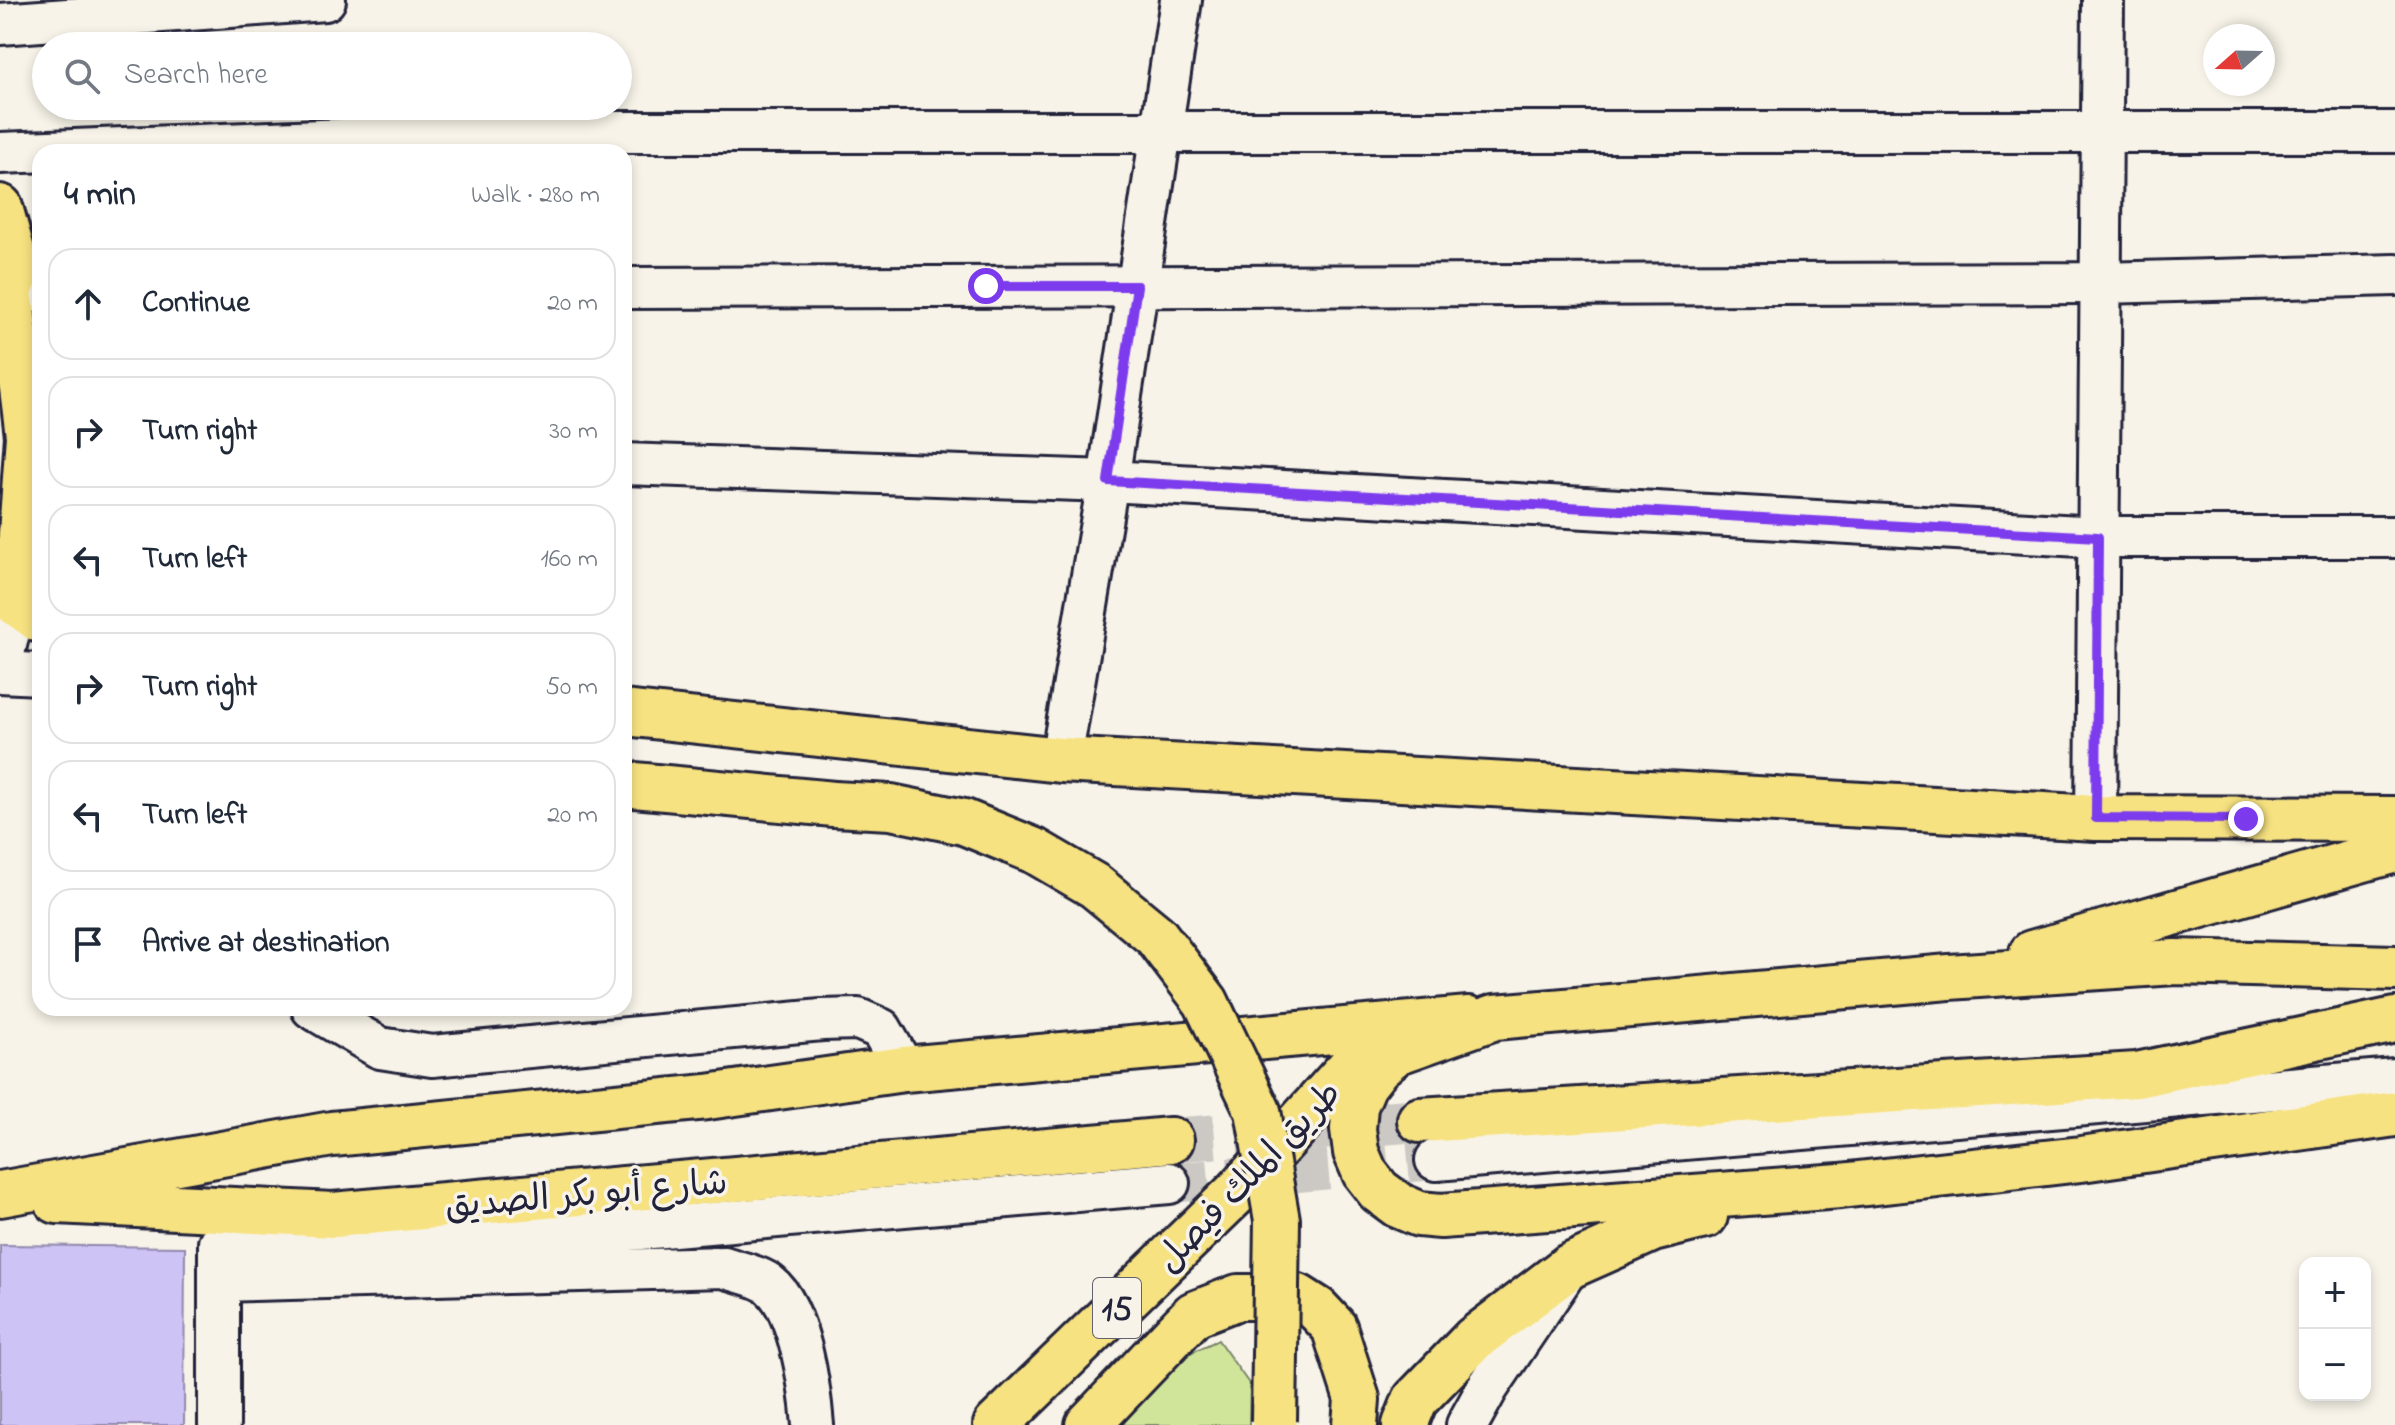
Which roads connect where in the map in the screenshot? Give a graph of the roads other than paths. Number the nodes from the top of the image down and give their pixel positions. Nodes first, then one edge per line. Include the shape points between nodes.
1 (325, 0) edge
2 (1181, 0) edge
3 (2103, 0) edge
4 (0, 24) edge
5 (2102, 131) junction
6 (2395, 132) edge
7 (1161, 134) junction
8 (519, 142) edge
9 (425, 144) edge
10 (32, 152) edge
11 (0, 153) edge
12 (0, 207) edge
13 (16, 274) edge
14 (2395, 275) edge
15 (2101, 283) junction
16 (1137, 286) junction
17 (632, 288) edge
18 (32, 418) edge
19 (632, 464) edge
20 (1108, 481) junction
21 (32, 495) edge
22 (2098, 537) junction
23 (2395, 537) edge
24 (28, 612) edge
25 (0, 671) edge
26 (32, 673) edge
27 (632, 714) edge
28 (1061, 760) junction
29 (632, 785) edge
30 (2096, 818) junction
31 (2395, 819) edge
32 (2395, 850) edge
33 (2395, 968) edge
34 (1949, 977) junction
35 (326, 1016) edge
36 (1495, 1017) junction
37 (2395, 1020) edge
38 (904, 1069) junction
39 (2395, 1079) edge
40 (2395, 1114) edge
41 (1420, 1120) tunnel mouth
42 (1171, 1140) tunnel mouth
43 (1436, 1160) tunnel mouth
44 (1169, 1183) tunnel mouth
45 (1840, 1186) junction
46 (0, 1196) edge
47 (1570, 1266) junction
48 (219, 1281) junction
49 (1274, 1423) edge
50 (219, 1425) edge
51 (813, 1425) edge
52 (996, 1425) edge
53 (1088, 1425) edge
54 (1355, 1425) edge
55 (1405, 1425) edge
56 (1467, 1425) edge

1 - 4 street
2 - 7 street
3 - 5 street
5 - 6 street
5 - 7 street
5 - 15 street
7 - 8 street
7 - 16 street
8 - 9 street
10 - 11 street
12 - 13 main road
13 - 18 main road
14 - 15 street
15 - 16 street
15 - 22 street
16 - 17 street
16 - 20 street
19 - 20 street
20 - 22 street
20 - 28 street
21 - 24 main road
22 - 23 street
22 - 30 street
24 - 25 street
25 - 26 street
27 - 28 main road
28 - 30 main road
29 - 49 main road, bridge via 891,807 964,822 1035,851 1095,886 1156,936 1206,1002 1258,1111 1277,1220
30 - 31 main road
32 - 34 main road
33 - 34 main road via 2175,962
34 - 36 main road
35 - 38 street via 380,1048 432,1056 858,1019 881,1029
36 - 38 main road
36 - 45 main road via 1396,1052 1364,1085 1355,1106 1356,1152 1379,1191 1398,1205 1441,1216
36 - 52 main road, طريق الملك فيصل / 15 via 1367,1048 1238,1191
37 - 41 main road via 2137,1075
38 - 46 main road via 707,1097 332,1134
39 - 43 street
40 - 45 main road via 2081,1159
42 - 46 main road, شارع أبو بكر الصديق via 333,1215
44 - 48 street via 469,1244 219,1243
45 - 47 main road via 1653,1229
47 - 55 main road via 1474,1339 1415,1400
47 - 56 street
48 - 50 street
48 - 51 street via 724,1267 770,1285 790,1314 809,1381
53 - 54 main road via 1194,1314 1238,1297 1298,1297 1334,1327 1357,1399

